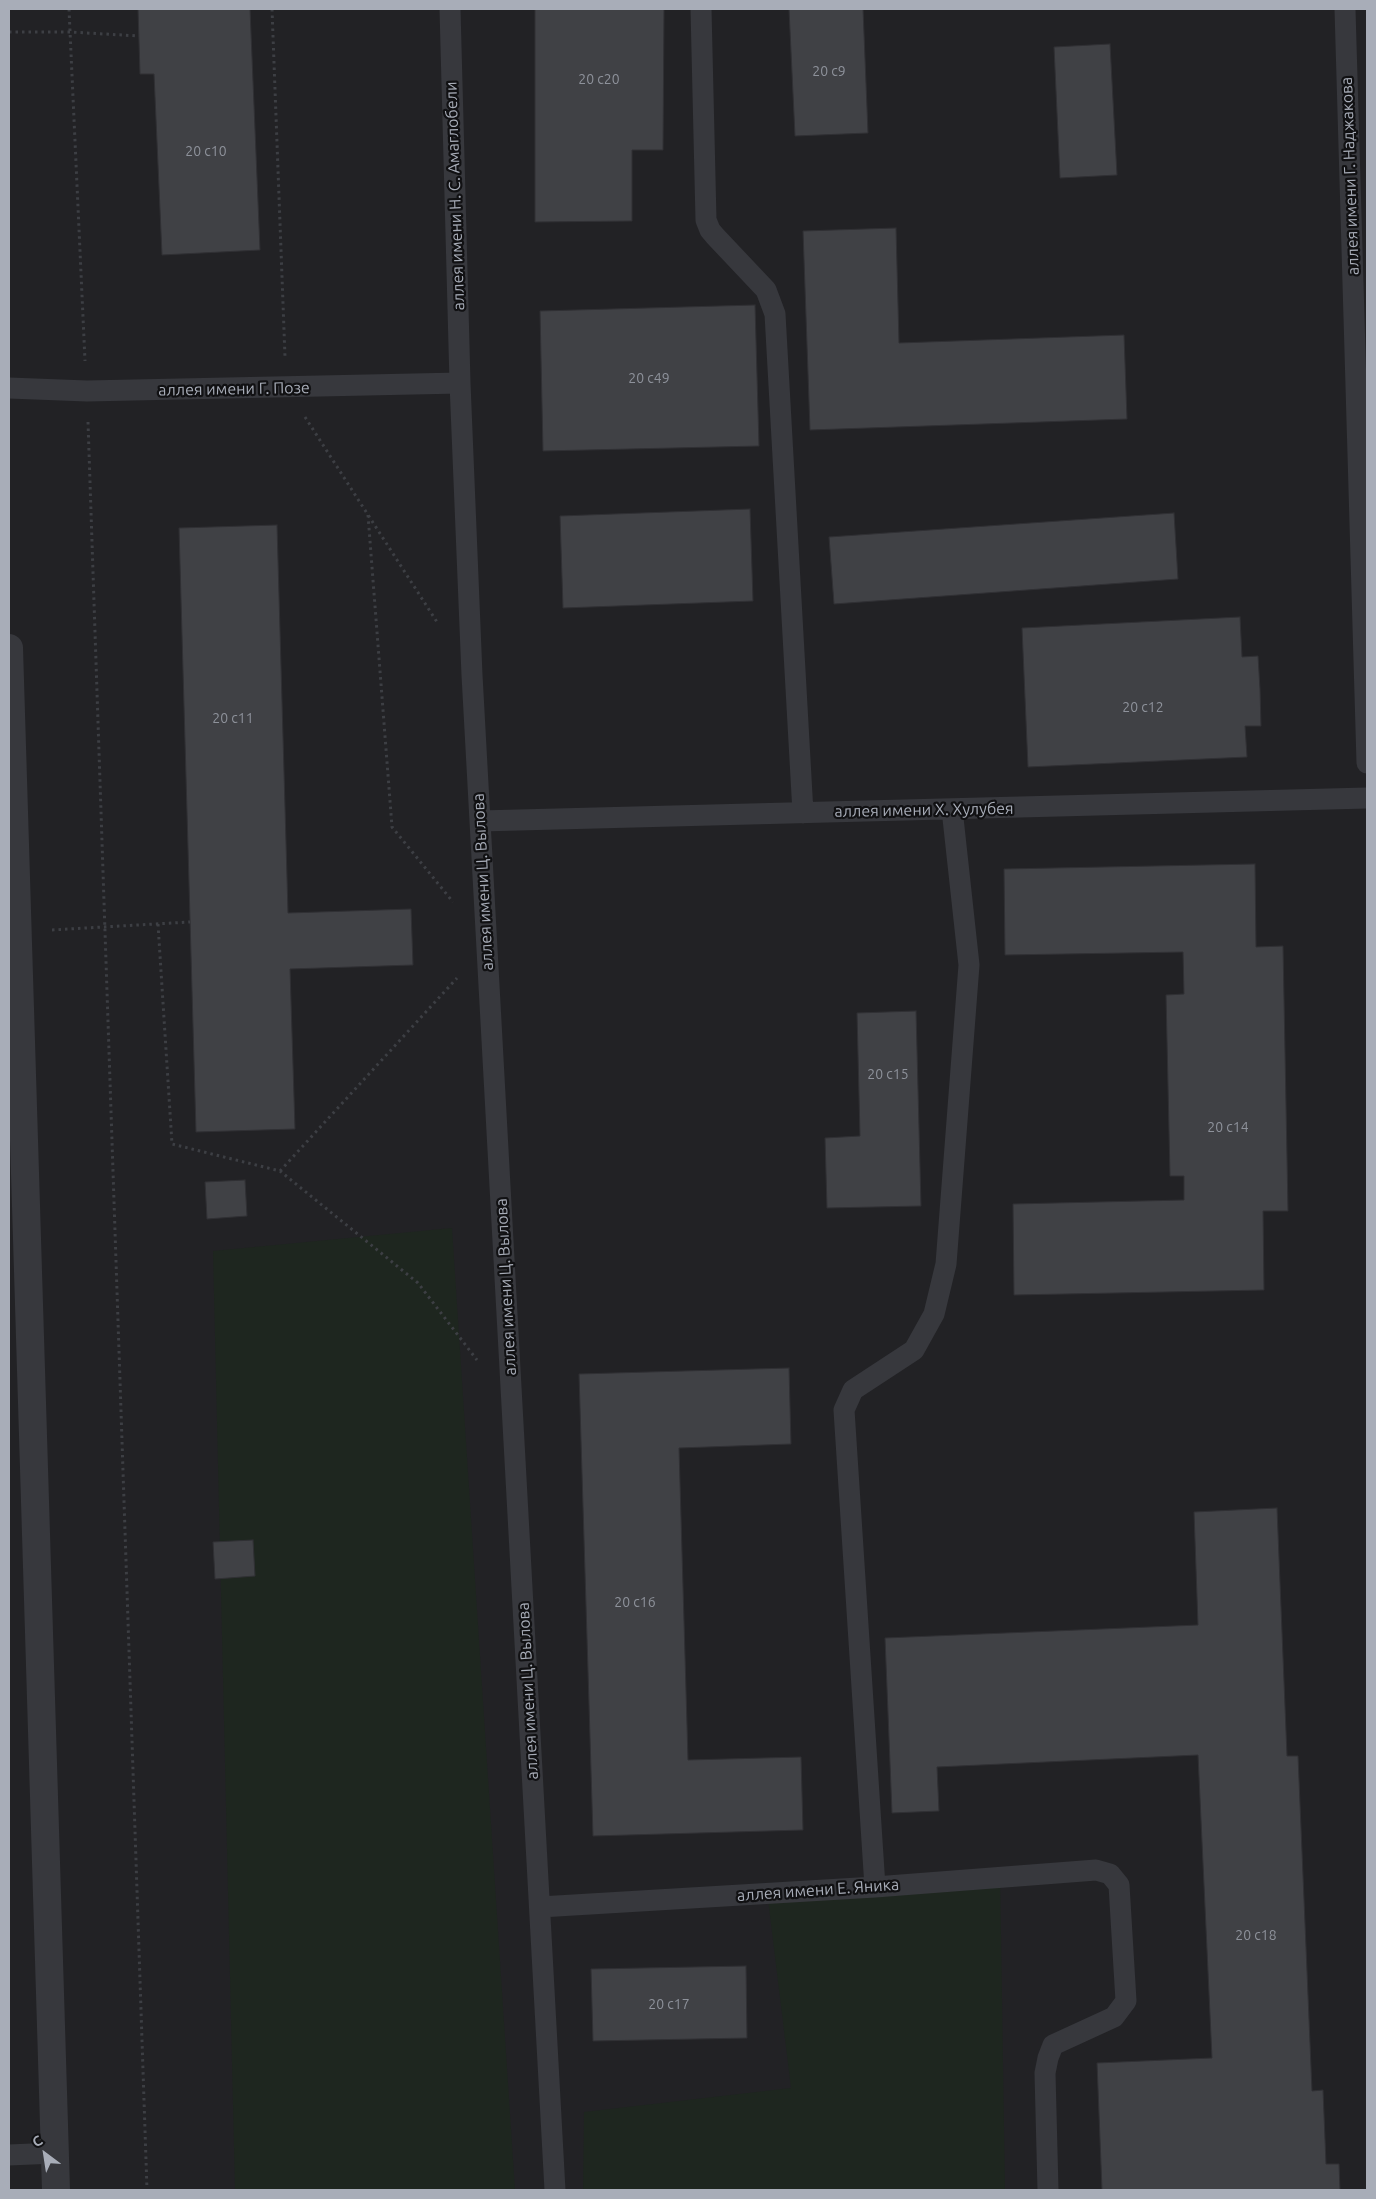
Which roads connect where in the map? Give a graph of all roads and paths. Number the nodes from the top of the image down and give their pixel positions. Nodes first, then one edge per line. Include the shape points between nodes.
1 (69, 9) edge
2 (272, 9) edge
3 (450, 9) edge
4 (701, 9) edge
5 (1345, 9) edge
6 (9, 32) edge
7 (70, 32) junction
8 (139, 36) dead end
9 (460, 383) junction
10 (9, 388) edge
11 (286, 388) junction
12 (87, 391) junction
13 (368, 515) junction
14 (441, 627) dead end
15 (9, 648) edge
16 (1367, 763) edge
17 (1367, 798) edge
18 (952, 809) junction
19 (803, 813) junction
20 (480, 821) junction
21 (190, 922) dead end
22 (158, 924) junction
23 (106, 927) junction
24 (18, 932) junction
25 (487, 945) junction
26 (280, 1171) junction
27 (512, 1405) junction
28 (875, 1887) junction
29 (540, 1907) junction
30 (55, 2153) junction
31 (9, 2155) edge
32 (56, 2190) edge
33 (148, 2190) edge
34 (555, 2190) edge
35 (1048, 2190) edge

1 - 7 path
2 - 11 path
3 - 9 lane, аллея имени Н. С. Амаглобели
4 - 19 lane via 706,220 715,236 766,290 775,314
5 - 16 lane, аллея имени Г. Наджакова
6 - 7 path
7 - 8 path
7 - 12 path
9 - 11 lane, аллея имени Г. Позе
9 - 20 lane, аллея имени Ц. Вылова
10 - 12 lane, аллея имени Г. Позе
11 - 12 lane, аллея имени Г. Позе
11 - 13 path
12 - 23 path
13 - 14 path
13 - 25 path via 392,827
15 - 24 street
17 - 18 lane, аллея имени Х. Хулубея
18 - 19 lane, аллея имени Х. Хулубея
18 - 28 lane via 969,965 946,1264 934,1314 914,1350 853,1390 844,1410
19 - 20 lane, аллея имени Х. Хулубея
20 - 25 lane, аллея имени Ц. Вылова
21 - 22 path
22 - 23 path
22 - 26 path via 172,1144
23 - 24 path
23 - 33 path
24 - 30 street
25 - 26 path
25 - 27 lane, аллея имени Ц. Вылова
26 - 27 path via 418,1283
27 - 29 lane, аллея имени Ц. Вылова
28 - 29 lane, аллея имени Е. Яника
28 - 35 lane, аллея имени Е. Яника via 1096,1870 1110,1874 1119,1885 1126,2000 1114,2017 1053,2045 1044,2073
29 - 34 lane, аллея имени Ц. Вылова
30 - 31 lane
30 - 32 street

